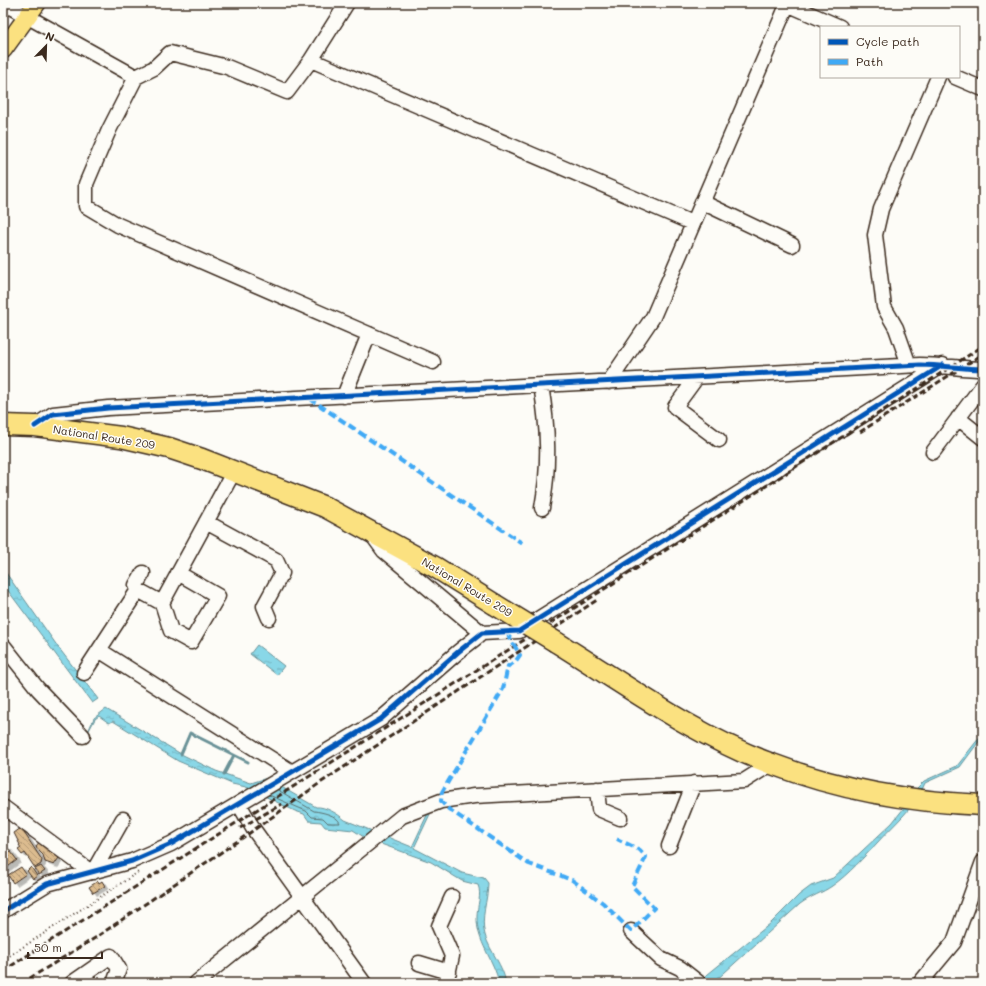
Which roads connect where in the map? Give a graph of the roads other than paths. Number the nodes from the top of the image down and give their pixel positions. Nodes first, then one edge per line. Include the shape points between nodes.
1 (3, 3) edge
2 (37, 3) edge
3 (347, 3) edge
4 (787, 3) edge
5 (27, 16) junction
6 (838, 26) edge
7 (3, 50) edge
8 (311, 60) junction
9 (136, 77) junction
10 (938, 78) edge
11 (957, 78) edge
12 (983, 89) edge
13 (702, 202) junction
14 (692, 223) junction
15 (792, 245) dead end
16 (369, 334) junction
17 (433, 362) dead end
18 (909, 365) junction
19 (943, 365) junction
20 (983, 369) edge
21 (697, 377) junction
22 (609, 382) junction
23 (541, 385) junction
24 (983, 385) edge
25 (344, 396) junction
26 (958, 418) junction
27 (3, 425) edge
28 (35, 426) junction
29 (983, 438) edge
30 (719, 440) dead end
31 (933, 452) dead end
32 (234, 471) junction
33 (542, 508) dead end
34 (206, 522) junction
35 (369, 531) junction
36 (143, 572) dead end
37 (178, 573) junction
38 (138, 590) junction
39 (162, 603) junction
40 (269, 618) dead end
41 (482, 633) junction
42 (3, 645) edge
43 (99, 650) junction
44 (84, 674) dead end
45 (83, 736) dead end
46 (772, 764) junction
47 (292, 772) junction
48 (694, 783) junction
49 (597, 789) junction
50 (239, 804) junction
51 (983, 805) edge
52 (4, 811) edge
53 (620, 818) dead end
54 (123, 819) dead end
55 (669, 846) dead end
56 (983, 862) edge
57 (92, 872) junction
58 (302, 897) junction
59 (452, 897) dead end
60 (3, 911) edge
61 (631, 931) dead end
62 (419, 963) dead end
63 (447, 977) edge
64 (72, 983) edge
65 (114, 983) edge
66 (196, 983) edge
67 (364, 983) edge
68 (699, 983) edge
69 (920, 983) edge

1 - 5 street
2 - 5 main road
3 - 8 street
4 - 6 street
4 - 13 street
5 - 7 main road
5 - 9 street
8 - 9 street via 287,92 227,67 170,53 154,68
8 - 14 street
9 - 16 street via 109,130 86,184 86,206 118,225
10 - 18 street via 881,209 874,235 884,307 896,328
11 - 12 street
13 - 14 street
13 - 15 street
14 - 22 street via 653,317
16 - 17 street
16 - 25 street
18 - 19 street
18 - 21 street
19 - 20 street via 959,369
19 - 41 street via 519,630
21 - 22 street
21 - 30 street via 675,406
22 - 23 street
23 - 25 street
23 - 33 street via 548,452
24 - 26 street
25 - 28 street via 108,408 53,414
26 - 29 street
26 - 31 street
27 - 28 highway, National Route 209
28 - 32 highway, National Route 209 via 127,439 169,448
32 - 34 street
32 - 35 highway, National Route 209 via 325,507
34 - 37 street
34 - 40 street via 276,560 282,573 264,606
35 - 41 street via 384,551
35 - 46 highway, National Route 209, bridge via 435,567 689,724
36 - 38 street via 136,585
37 - 39 street
37 - 39 street via 218,596 191,642 171,631
38 - 39 street
38 - 43 street
41 - 47 street via 381,719
42 - 45 street via 38,689
43 - 44 street
43 - 47 street
46 - 48 street via 744,781
46 - 51 highway, National Route 209 via 827,782 896,798
47 - 50 street
48 - 49 street
48 - 55 street
49 - 53 street via 599,809
49 - 58 street via 474,796 441,801 402,816
50 - 57 street via 171,844 132,861
50 - 58 street via 254,830
52 - 57 street
54 - 57 street
56 - 69 street via 954,942
57 - 60 street via 47,884
58 - 66 street
58 - 67 street
59 - 63 street via 439,926 452,956
61 - 68 street via 661,959 680,968
62 - 63 street
64 - 65 street via 111,956 119,969

